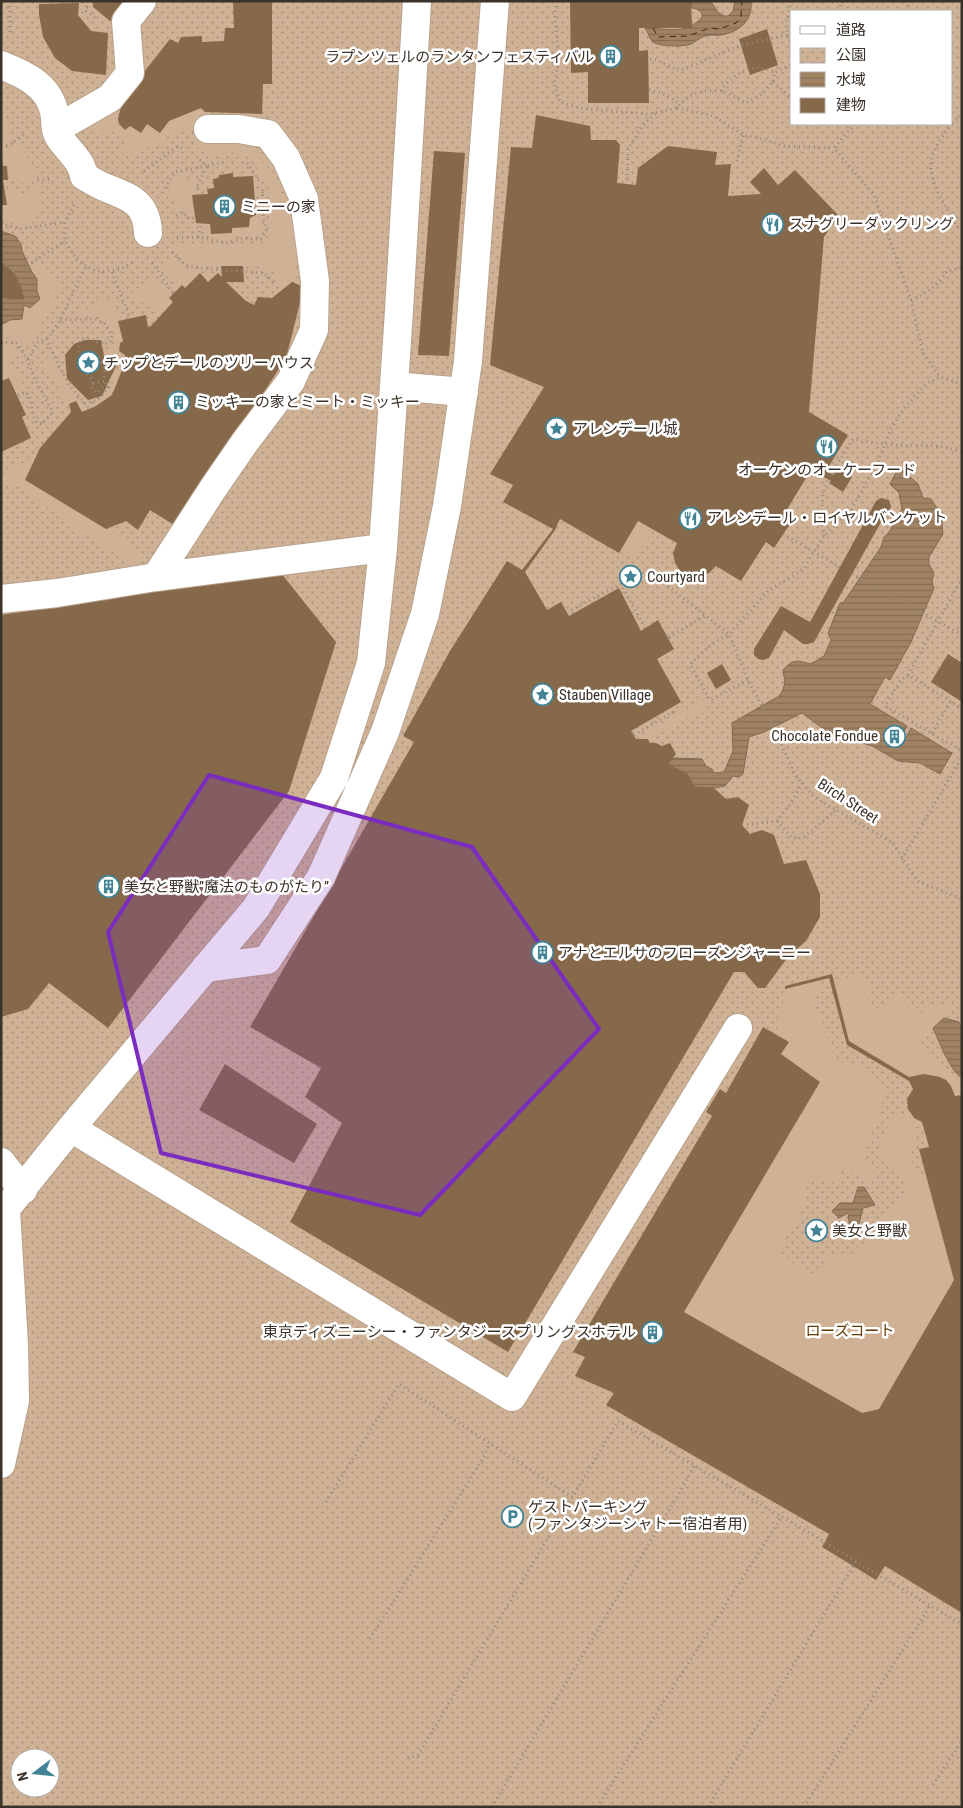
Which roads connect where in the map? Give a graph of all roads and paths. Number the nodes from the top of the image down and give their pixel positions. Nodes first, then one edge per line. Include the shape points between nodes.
1 (142, 1) edge
2 (417, 1) edge
3 (494, 1) edge
4 (556, 1) edge
5 (791, 1) edge
6 (788, 35) junction
7 (790, 43) edge
8 (650, 58) dead end
9 (1, 65) edge
10 (790, 65) edge
11 (775, 72) junction
12 (773, 81) junction
13 (649, 90) dead end
14 (722, 91) junction
15 (790, 97) edge
16 (678, 107) junction
17 (657, 112) junction
18 (854, 125) edge
19 (950, 125) edge
20 (56, 129) junction
21 (208, 129) dead end
22 (743, 135) junction
23 (834, 148) junction
24 (190, 152) dead end
25 (196, 157) dead end
26 (228, 160) dead end
27 (737, 161) dead end
28 (237, 162) dead end
29 (207, 166) junction
30 (84, 176) junction
31 (627, 180) dead end
32 (120, 193) junction
33 (199, 195) dead end
34 (65, 222) junction
35 (202, 223) dead end
36 (1, 224) edge
37 (962, 231) edge
38 (145, 234) junction
39 (198, 237) junction
40 (65, 240) junction
41 (86, 266) junction
42 (962, 268) edge
43 (13, 272) dead end
44 (112, 272) junction
45 (274, 282) dead end
46 (173, 293) dead end
47 (911, 300) junction
48 (130, 318) dead end
49 (60, 320) junction
50 (46, 339) junction
51 (1, 342) edge
52 (28, 362) junction
53 (940, 377) junction
54 (92, 381) junction
55 (962, 384) edge
56 (394, 386) junction
57 (464, 392) junction
58 (18, 395) dead end
59 (885, 444) junction
60 (962, 454) edge
61 (831, 474) dead end
62 (828, 479) dead end
63 (782, 534) dead end
64 (824, 536) junction
65 (383, 548) junction
66 (813, 552) junction
67 (840, 567) dead end
68 (852, 574) dead end
69 (156, 577) junction
70 (962, 578) edge
71 (664, 583) dead end
72 (1, 599) edge
73 (573, 614) dead end
74 (705, 616) junction
75 (938, 622) junction
76 (645, 628) dead end
77 (729, 634) junction
78 (962, 635) edge
79 (668, 638) dead end
80 (908, 675) junction
81 (748, 680) junction
82 (951, 702) junction
83 (672, 708) dead end
84 (962, 708) edge
85 (932, 733) junction
86 (634, 735) dead end
87 (962, 751) edge
88 (962, 757) edge
89 (802, 783) junction
90 (836, 810) junction
91 (777, 821) junction
92 (742, 825) dead end
93 (902, 859) junction
94 (962, 899) edge
95 (205, 968) junction
96 (738, 1028) dead end
97 (71, 1128) junction
98 (1, 1162) edge
99 (10, 1205) edge
100 (490, 1443) junction
101 (1, 1464) edge
102 (694, 1466) junction
103 (572, 1497) junction
104 (326, 1502) dead end
105 (782, 1516) junction
106 (857, 1560) junction
107 (930, 1606) junction
108 (962, 1624) edge
109 (370, 1638) dead end
110 (962, 1741) edge
111 (408, 1758) dead end
112 (933, 1785) dead end
113 (492, 1807) edge
114 (597, 1807) edge
115 (708, 1807) edge
116 (804, 1807) edge

1 - 20 street via 126,21 130,73 110,98
2 - 56 street
3 - 57 street
4 - 17 path via 559,58 554,84 560,102 584,109
5 - 6 path via 786,25
6 - 7 path
6 - 8 path via 741,45 679,71
9 - 20 street via 38,83 49,97
10 - 11 path
11 - 12 path
11 - 14 path via 763,67 736,74
12 - 14 path via 763,94 746,103
12 - 15 path
13 - 16 path via 672,97
14 - 16 path via 696,92
16 - 17 path
16 - 22 path via 714,116
17 - 31 path via 644,124 628,149
18 - 23 path
19 - 37 path via 940,139 931,164 935,185
20 - 30 street via 58,137 74,153
21 - 69 street via 268,134 286,158 304,199 315,281 314,330 291,381 217,482
22 - 23 path via 784,146
22 - 27 path
23 - 47 path via 874,195
24 - 32 path via 177,148 149,166
25 - 29 path
26 - 29 path
28 - 39 path via 247,163 263,187 262,210 266,230 261,239 226,243
29 - 33 path via 197,186
29 - 38 path via 174,172
30 - 32 street
30 - 34 path via 79,196
32 - 38 street via 134,199
34 - 36 path via 20,230
34 - 40 path
35 - 39 path
38 - 39 path via 184,239
38 - 44 path via 134,261
38 - 45 path via 185,265 264,273
38 - 46 path
40 - 41 path via 77,260
40 - 43 path via 25,267 18,260
41 - 44 path
41 - 49 path
42 - 47 path via 946,271 938,284
44 - 48 path
47 - 53 path via 923,353
49 - 50 path
49 - 54 path via 95,319 105,324 112,335 111,341 103,345 90,338 81,339 78,349 83,368
50 - 52 path via 36,343
50 - 54 path via 65,378 85,403 98,400 109,387 108,381 98,393 92,388
51 - 52 path via 16,343
52 - 58 path via 51,415 38,424 30,396 26,392
53 - 55 path
53 - 59 path via 927,383 904,408
54 - 54 path via 104,381 105,368 94,354 83,358 92,372
56 - 57 street
56 - 65 street
57 - 95 street via 447,506 425,614 385,732 321,876 266,960
59 - 60 path via 943,447
59 - 61 path via 853,439
59 - 64 path via 852,509
62 - 64 path via 822,504
63 - 66 path
64 - 66 path
65 - 69 street
65 - 95 street via 371,663 334,778 256,908
66 - 67 path
66 - 77 path via 804,568 770,589
68 - 75 path
69 - 72 street
70 - 75 path
71 - 74 path
73 - 76 path via 571,610 621,584
74 - 77 path
74 - 79 path
75 - 78 path
75 - 80 path
77 - 81 path, Birch Street
77 - 81 path via 690,664 710,700
80 - 82 path
80 - 85 path via 901,680 885,706
81 - 89 path, Birch Street
82 - 84 path
82 - 85 path
83 - 86 path via 673,712
85 - 87 path
88 - 93 path
89 - 90 path, Birch Street via 814,797
89 - 91 path
90 - 91 path via 803,838 792,838
90 - 93 path, Birch Street via 893,843
91 - 92 path
93 - 94 path, Birch Street via 917,881
95 - 97 street
96 - 97 street via 512,1397
97 - 99 street
98 - 99 street
99 - 101 street via 15,1401
100 - 103 path
100 - 104 path via 399,1384
100 - 109 path
102 - 103 path via 618,1421
102 - 105 path
102 - 113 path
103 - 111 path via 418,1755
105 - 106 path
105 - 114 path
106 - 107 path
106 - 115 path
107 - 108 path
107 - 116 path
110 - 112 path

